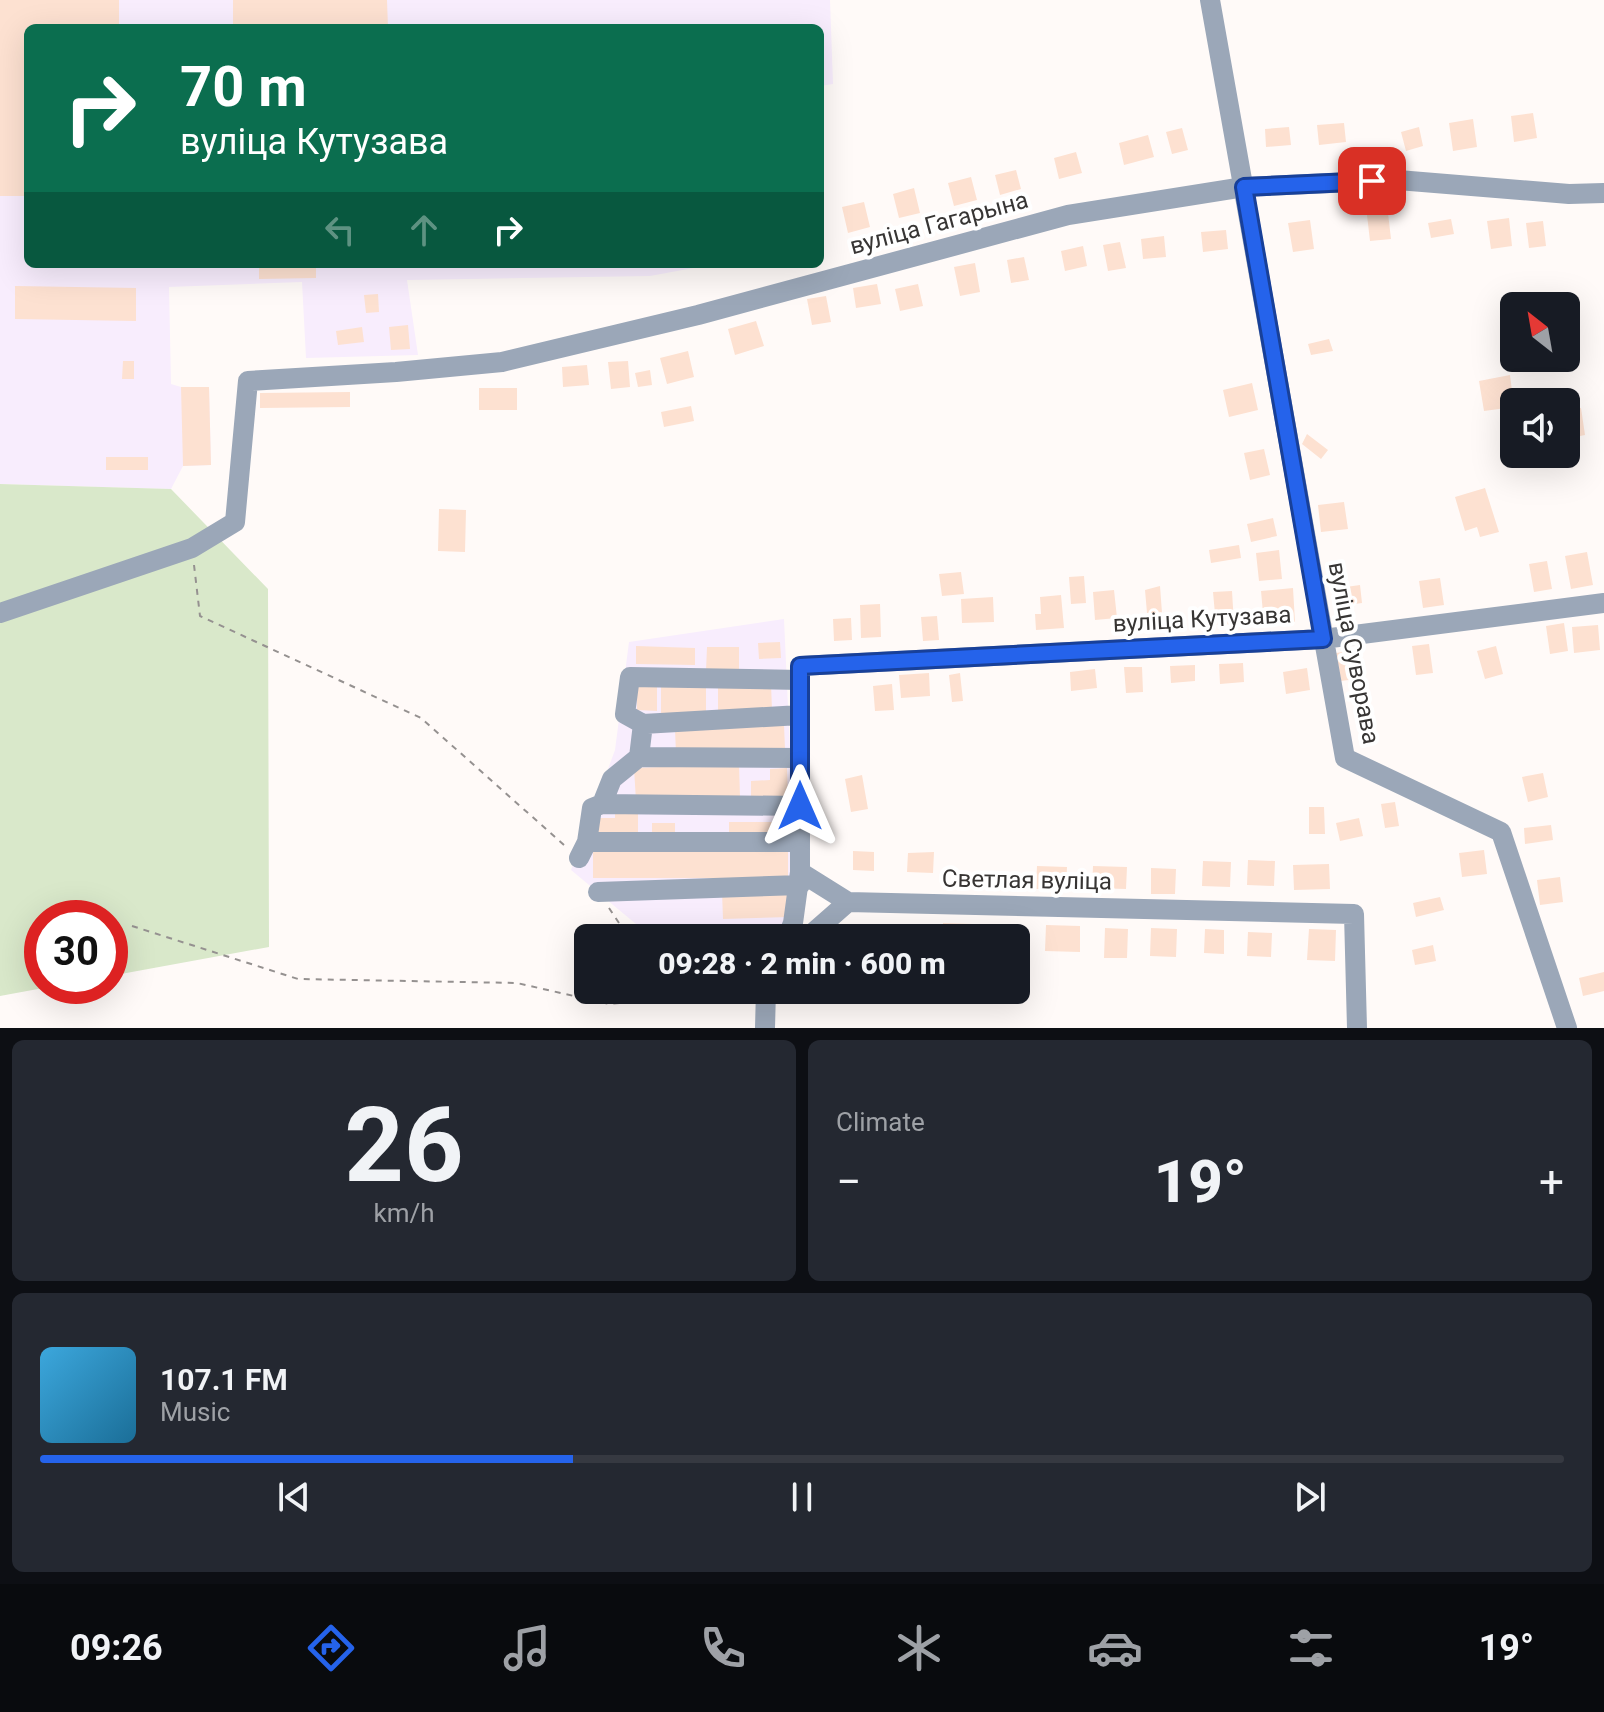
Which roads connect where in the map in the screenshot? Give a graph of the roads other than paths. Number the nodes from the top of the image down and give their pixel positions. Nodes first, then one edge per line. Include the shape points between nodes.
1 (1210, 0) edge
2 (1244, 187) junction
3 (1604, 193) edge
4 (1604, 603) edge
5 (0, 613) edge
6 (1323, 639) junction
7 (800, 673) junction
8 (800, 715) junction
9 (643, 724) junction
10 (639, 757) junction
11 (800, 758) junction
12 (602, 804) junction
13 (800, 806) junction
14 (800, 842) junction
15 (800, 879) junction
16 (598, 892) road end
17 (848, 902) junction
18 (793, 924) edge
19 (823, 924) edge
20 (766, 1004) edge
21 (765, 1028) edge
22 (1357, 1028) edge
23 (1567, 1028) edge

1 - 2 street, вуліца Суворава
2 - 3 street, вуліца Гагарына via 1398,180
2 - 5 street, вуліца Гагарына via 1068,215 502,362 248,381 235,522 192,548
2 - 6 street, вуліца Суворава
4 - 6 street, вуліца Кутузава
6 - 7 street, вуліца Кутузава
6 - 23 street, вуліца Суворава via 1345,758 1501,832
7 - 8 street
7 - 9 street, вуліца Кутузава via 630,677 625,714
8 - 9 street
8 - 11 street
9 - 10 street
10 - 11 street
10 - 12 street via 612,779
11 - 13 street
12 - 13 street
12 - 14 street via 592,808 583,850
13 - 14 street
14 - 15 street
15 - 16 street
15 - 17 street
15 - 18 street
17 - 19 street
17 - 22 street, Светлая вуліца via 1354,914
20 - 21 street

